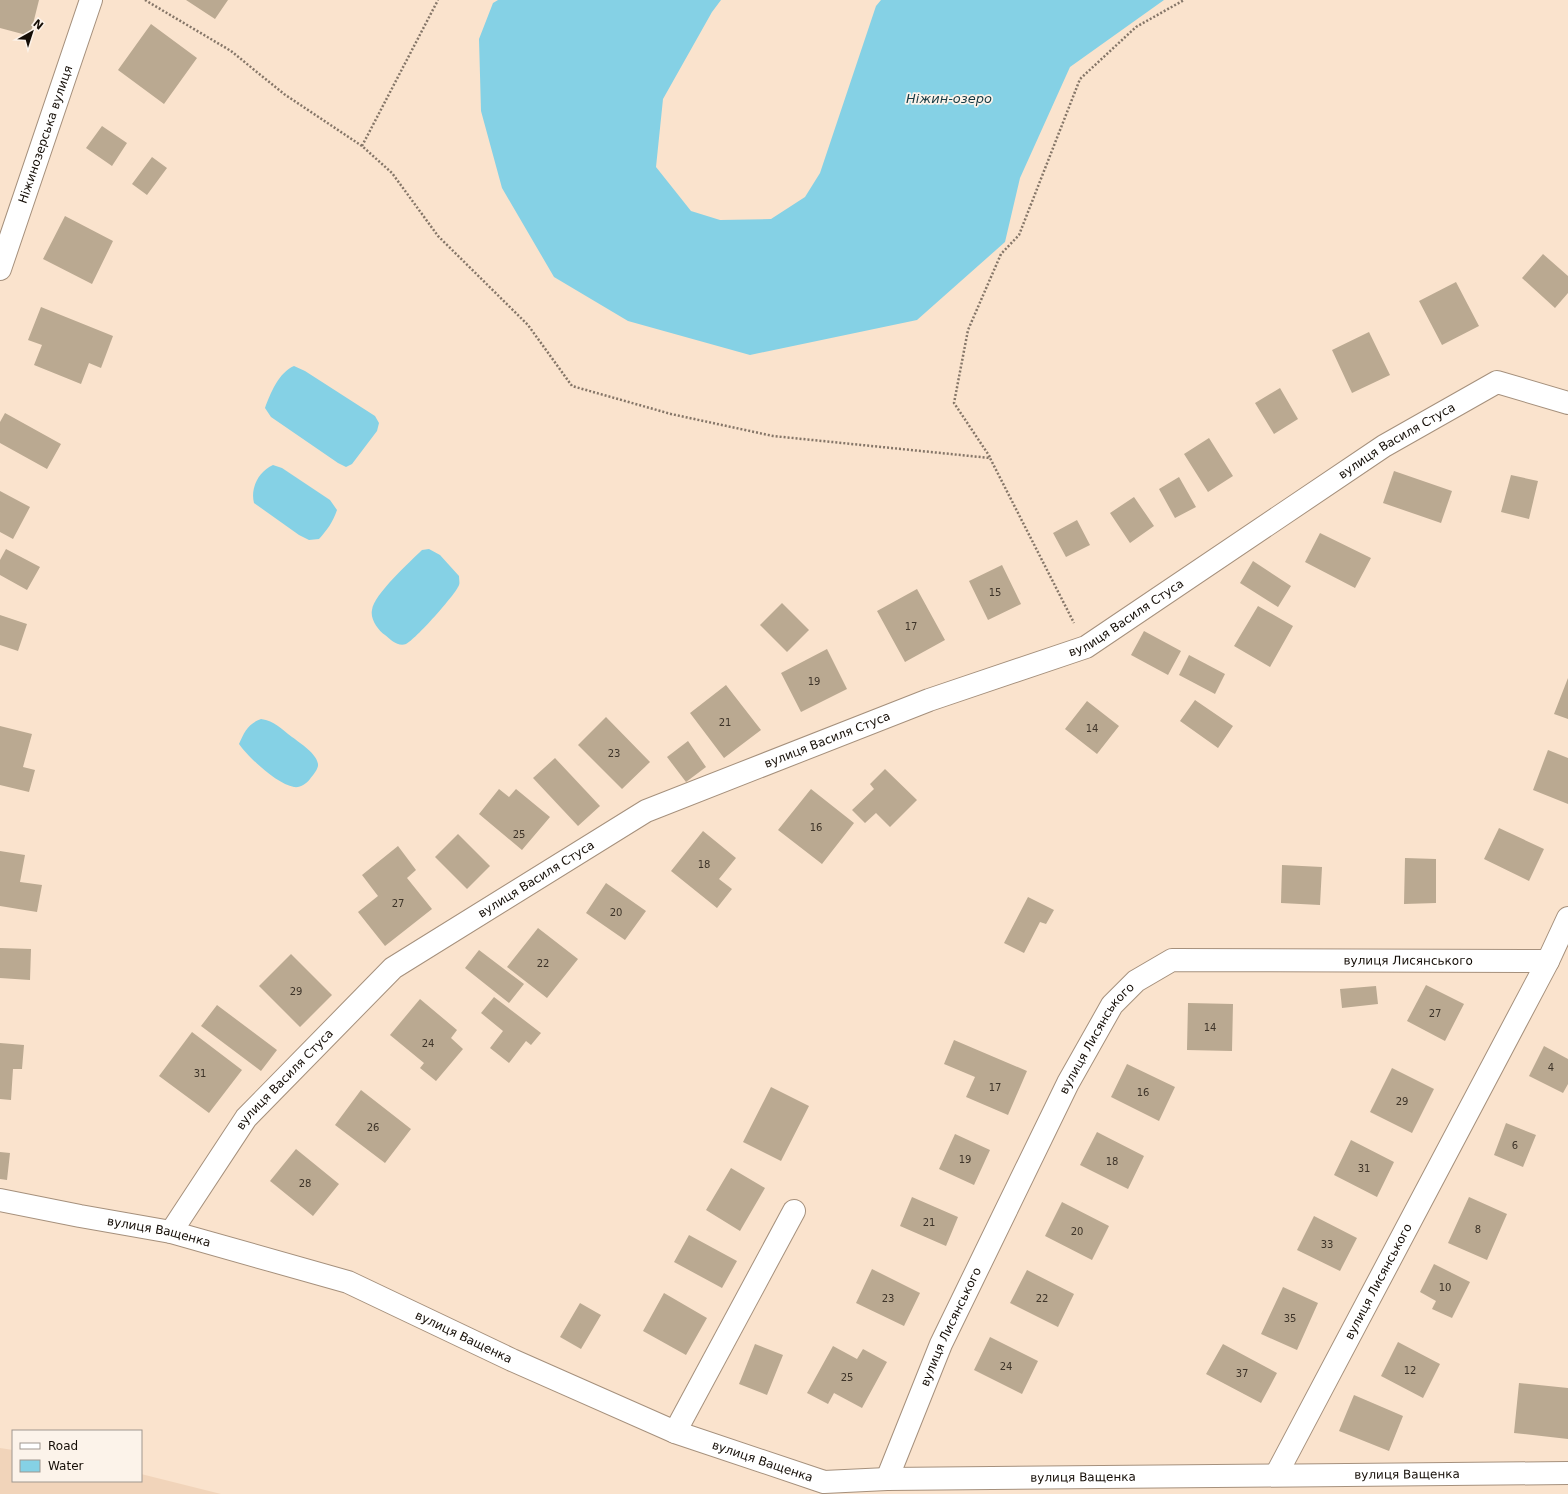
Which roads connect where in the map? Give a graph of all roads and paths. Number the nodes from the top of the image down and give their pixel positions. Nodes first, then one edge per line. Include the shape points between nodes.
1 (91, 0) edge
2 (145, 0) edge
3 (438, 0) edge
4 (1184, 0) edge
5 (362, 146) junction
6 (0, 269) edge
7 (1568, 403) edge
8 (990, 458) junction
9 (1086, 646) junction
10 (1568, 918) edge
11 (1548, 961) junction
12 (0, 1200) edge
13 (794, 1212) dead end
14 (171, 1232) junction
15 (676, 1432) junction
16 (1568, 1473) edge
17 (1276, 1475) junction
18 (887, 1479) junction

1 - 6 street, Ніжинозерська вулиця
2 - 5 path via 231,51 284,94
3 - 5 path
4 - 8 path via 1136,27 1080,79 1019,235 1001,254 968,330 954,403
5 - 8 path via 392,173 438,236 528,325 572,386 671,414 772,436
7 - 9 street, вулиця Василя Стуса via 1497,382 1384,446
8 - 9 path
9 - 14 street, вулиця Василя Стуса via 929,700 646,811 393,968 246,1118
10 - 11 street, вулиця Лисянського
11 - 17 street, вулиця Лисянського
11 - 18 street, вулиця Лисянського via 1172,960 1136,980 1112,1005 1068,1084 940,1344
12 - 14 street, вулиця Ващенка
13 - 15 street
14 - 15 street, вулиця Ващенка via 348,1282 512,1360
15 - 18 street, вулиця Ващенка via 824,1482
16 - 17 street, вулиця Ващенка
17 - 18 street, вулиця Ващенка

